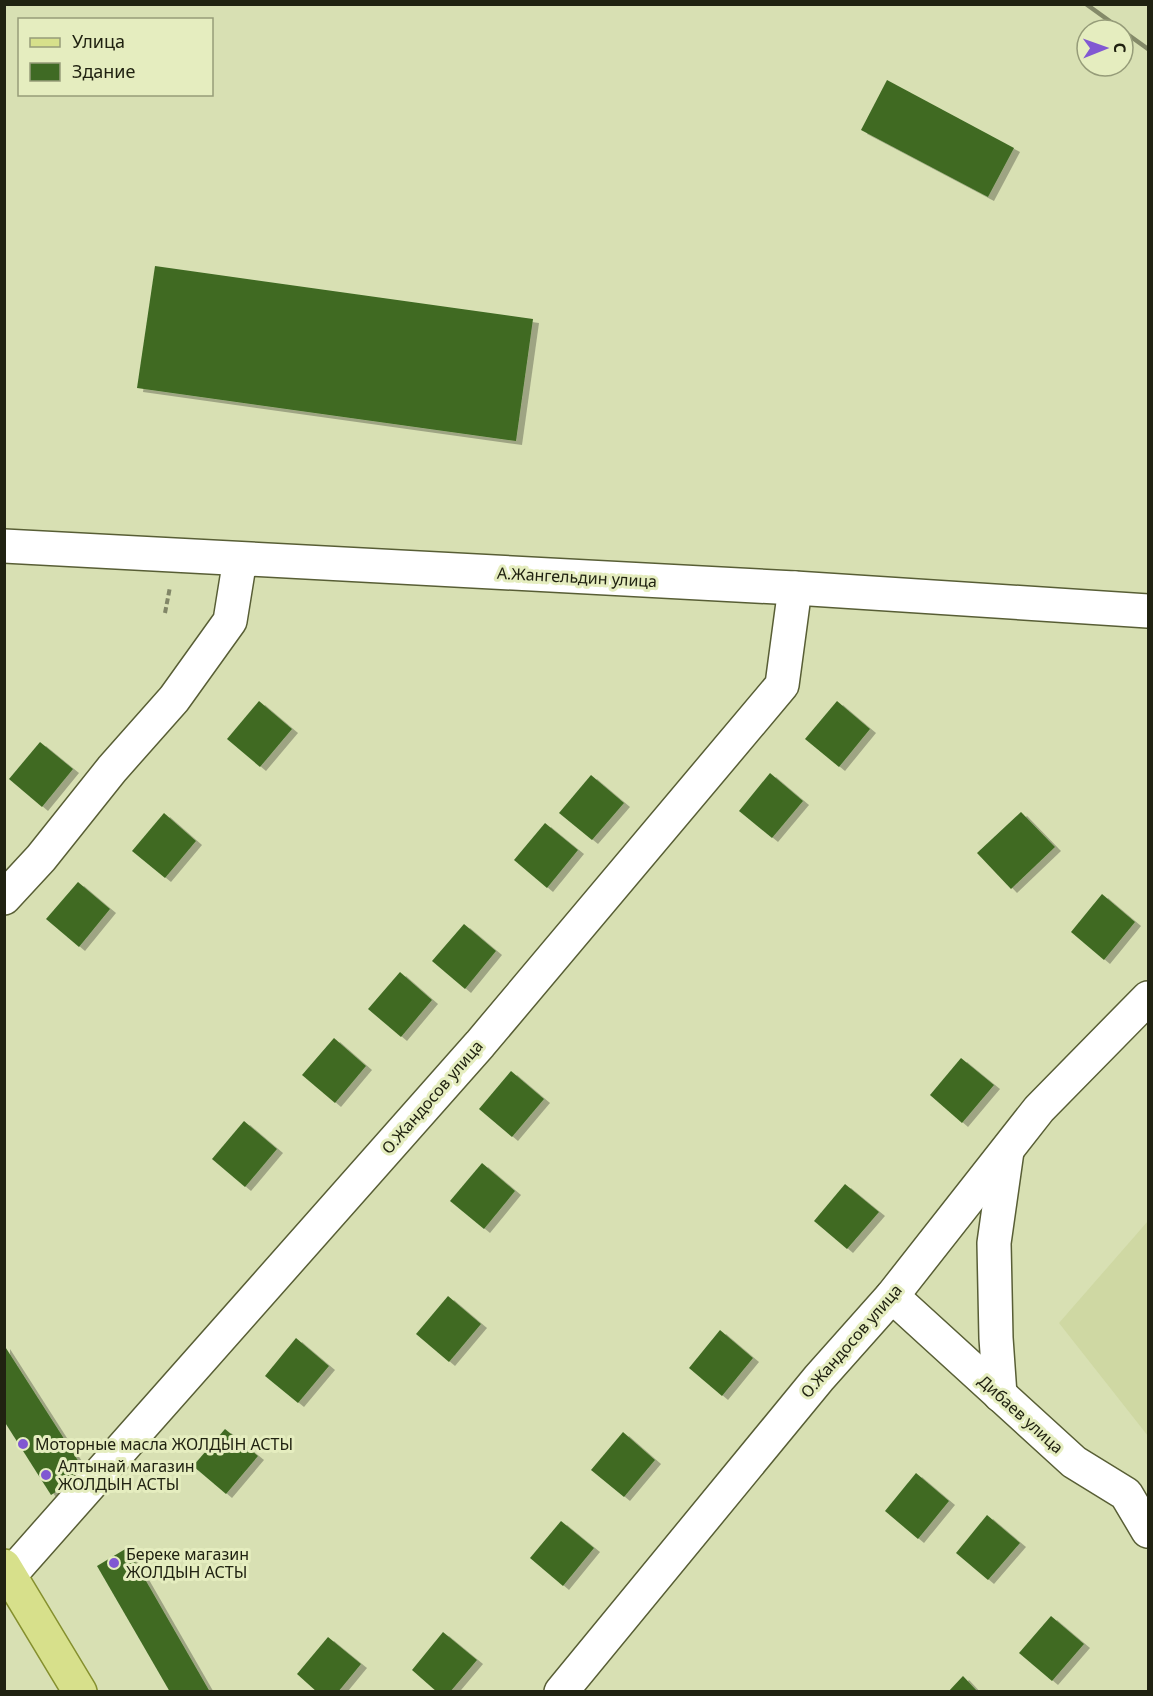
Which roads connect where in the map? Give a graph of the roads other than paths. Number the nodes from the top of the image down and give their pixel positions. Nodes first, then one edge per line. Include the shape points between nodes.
1 (4, 546) edge
2 (240, 559) junction
3 (795, 588) junction
4 (1149, 611) edge
5 (4, 898) edge
6 (1149, 998) edge
7 (1007, 1149) junction
8 (891, 1296) junction
9 (1000, 1395) junction
10 (1149, 1531) edge
11 (7, 1571) edge
12 (565, 1690) edge
13 (80, 1692) edge

1 - 2 street, А.Жангельдин улица
2 - 3 street, А.Жангельдин улица
2 - 5 street via 230,621 174,699
3 - 4 street, А.Жангельдин улица
3 - 11 street, О.Жандосов улица via 782,685 480,1044
6 - 7 street, О.Жандосов улица via 1039,1109
7 - 8 street, О.Жандосов улица
7 - 9 street via 994,1242
8 - 9 street, Дибаев улица
8 - 12 street, О.Жандосов улица via 819,1378
9 - 10 street, Дибаев улица via 1074,1462 1126,1494
11 - 13 main road, О.Жандосов улица

